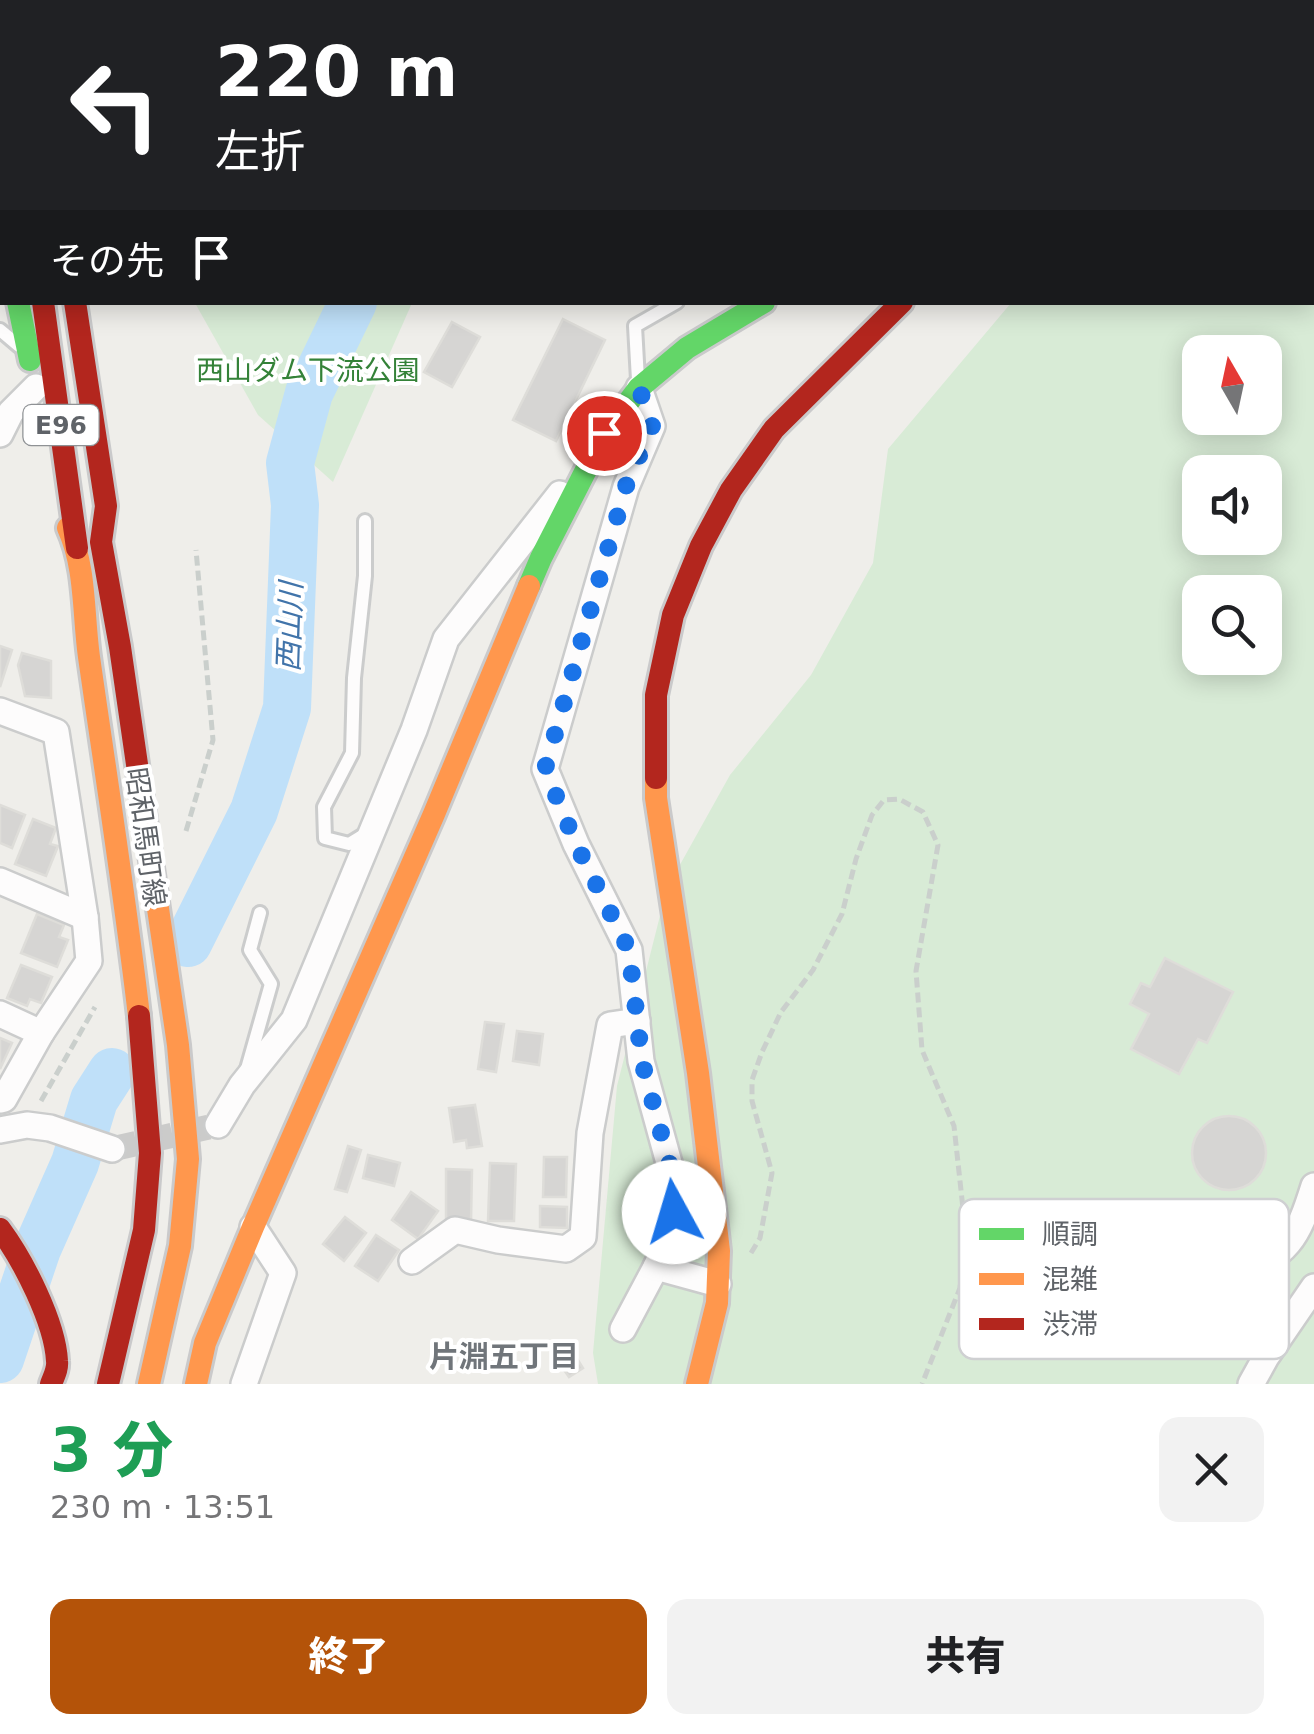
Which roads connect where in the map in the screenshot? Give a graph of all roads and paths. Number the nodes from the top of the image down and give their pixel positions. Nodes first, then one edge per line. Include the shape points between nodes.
1 (19, 305) edge
2 (43, 305) edge
3 (59, 305) edge
4 (75, 305) edge
5 (672, 305) edge
6 (759, 305) edge
7 (899, 305) edge
8 (0, 330) edge
9 (29, 354) junction
10 (36, 387) junction
11 (639, 388) junction
12 (6, 423) edge
13 (604, 433) junction
14 (365, 521) dead end
15 (101, 542) junction
16 (77, 548) junction
17 (196, 550) dead end
18 (0, 710) edge
19 (374, 828) junction
20 (186, 830) dead end
21 (0, 881) edge
22 (260, 914) dead end
23 (85, 917) junction
24 (95, 1007) dead end
25 (0, 1014) edge
26 (637, 1021) junction
27 (41, 1033) junction
28 (242, 1086) junction
29 (0, 1100) edge
30 (218, 1126) dead end
31 (38, 1127) junction
32 (0, 1130) edge
33 (112, 1149) tunnel mouth
34 (1314, 1186) edge
35 (962, 1199) edge
36 (253, 1228) junction
37 (5, 1235) edge
38 (1289, 1243) edge
39 (412, 1261) dead end
40 (656, 1266) junction
41 (718, 1284) junction
42 (1314, 1287) edge
43 (959, 1291) edge
44 (1289, 1323) edge
45 (623, 1329) dead end
46 (1264, 1359) edge
47 (52, 1384) edge
48 (108, 1384) edge
49 (148, 1384) edge
50 (196, 1384) edge
51 (244, 1384) edge
52 (697, 1384) edge
53 (922, 1384) edge
54 (1251, 1384) edge

1 - 9 main road, 昭和馬町線
2 - 16 main road, E96
3 - 15 main road, E96
4 - 15 main road, 昭和馬町線 via 106,506
5 - 11 lane via 636,326
6 - 11 main road via 687,348
7 - 41 main road via 774,429 731,490 673,615 656,694 656,798 698,1073 720,1251
8 - 9 lane
9 - 10 main road, 昭和馬町線
10 - 12 street
10 - 16 main road, 昭和馬町線 via 61,512
11 - 13 main road
11 - 26 street via 652,426 626,486 545,769 629,950
13 - 19 street via 446,640
13 - 36 main road via 541,558
14 - 19 lane via 352,752 324,806 325,838 350,844
15 - 49 main road, 昭和馬町線 via 178,1045 188,1159 180,1246
16 - 48 main road, 昭和馬町線 via 126,904 150,1153 144,1230
17 - 20 path via 214,740
18 - 23 street via 56,732
19 - 28 street via 294,1020
21 - 23 street
22 - 28 lane via 250,950 270,984
23 - 27 street via 89,961
24 - 31 path
25 - 27 street
26 - 39 street via 610,1025 590,1134 582,1237 566,1249 455,1230
26 - 40 street via 677,1192 672,1232
27 - 29 street
28 - 30 street
31 - 32 street
31 - 33 street
34 - 38 street
35 - 41 path via 954,1126 922,1050 916,971 938,846 924,812 899,799 884,800 872,815 842,914 781,1012 752,1080 772,1173 760,1238 736,1278
36 - 50 main road via 204,1343
36 - 51 street via 283,1273
37 - 47 main road via 48,1322 58,1366
40 - 41 street
40 - 45 street
41 - 52 main road
42 - 44 street
43 - 53 path
46 - 54 street

